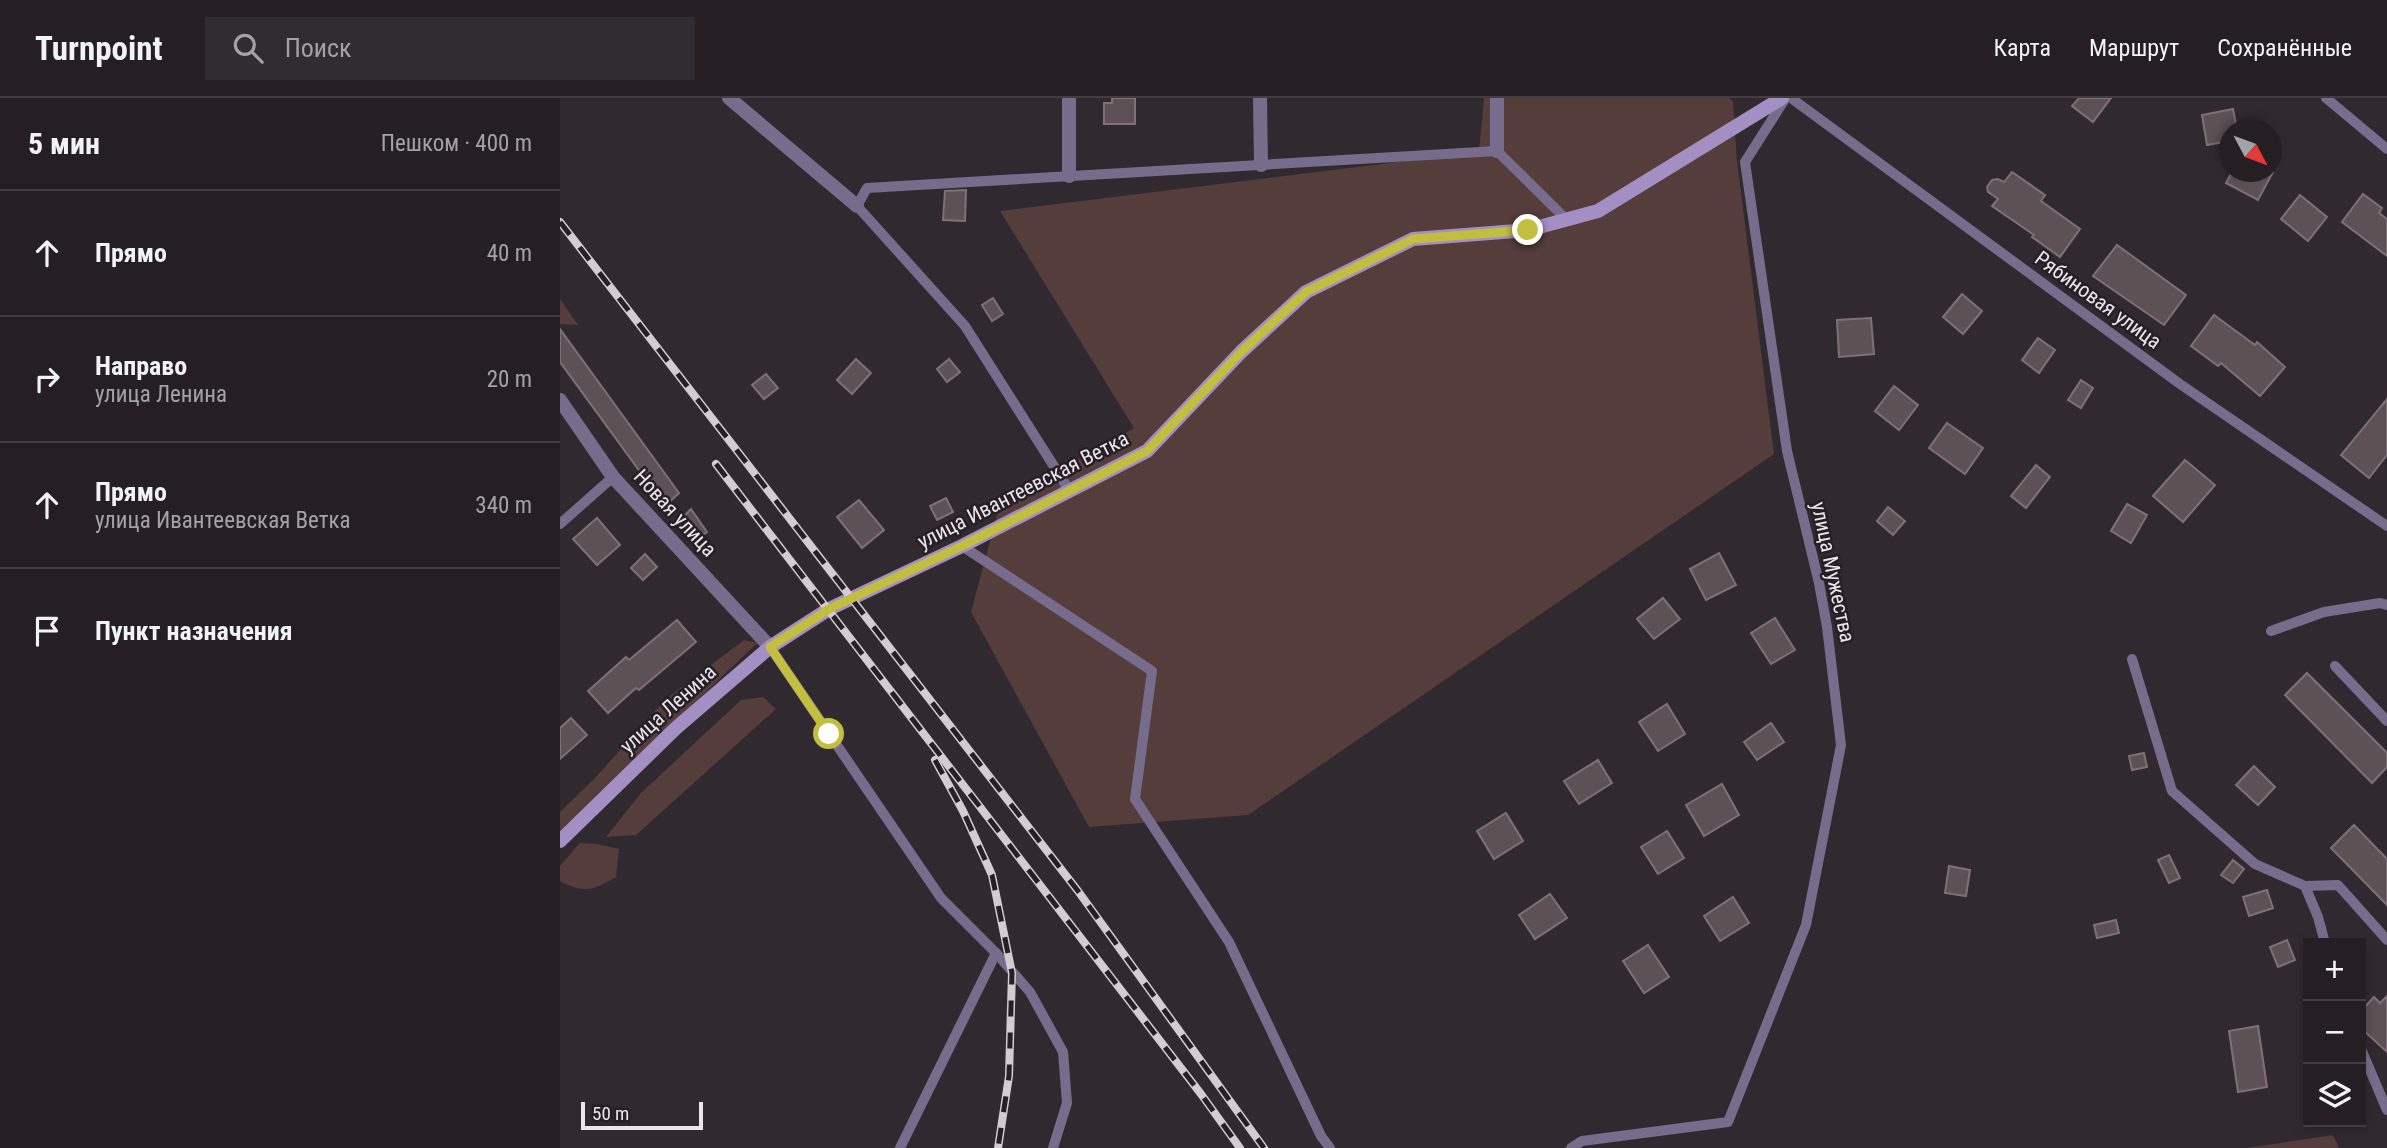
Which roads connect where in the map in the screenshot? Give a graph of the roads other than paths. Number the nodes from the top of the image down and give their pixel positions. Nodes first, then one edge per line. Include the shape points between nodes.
1 (729, 98) edge
2 (1069, 98) edge
3 (1261, 98) edge
4 (1497, 98) edge
5 (1784, 98) edge
6 (1791, 98) edge
7 (2326, 98) edge
8 (2387, 149) edge
9 (1497, 151) junction
10 (1261, 165) junction
11 (1069, 176) junction
12 (857, 206) junction
13 (1567, 220) junction
14 (560, 400) edge
15 (613, 477) junction
16 (1069, 490) junction
17 (560, 524) edge
18 (2387, 526) edge
19 (962, 546) junction
20 (2387, 605) edge
21 (813, 619) joint
22 (2271, 631) dead end
23 (770, 647) junction
24 (2132, 659) dead end
25 (2335, 666) dead end
26 (2387, 721) edge
27 (560, 841) edge
28 (2305, 886) junction
29 (2324, 938) edge
30 (2387, 940) edge
31 (996, 953) junction
32 (2366, 1061) edge
33 (2387, 1110) edge
34 (900, 1148) edge
35 (1053, 1148) edge
36 (1330, 1148) edge
37 (1571, 1148) edge

1 - 12 street
2 - 11 street
3 - 10 street
4 - 9 street
5 - 13 main road, улица Ивантеевская Ветка via 1598,211
5 - 37 lane, улица Мужества via 1745,162 1787,451 1819,583 1841,745 1806,925 1728,1122 1582,1141
6 - 18 lane, Рябиновая улица via 2180,384
7 - 8 lane
9 - 10 lane
9 - 13 lane
10 - 11 lane
11 - 12 lane via 867,188
12 - 16 lane via 965,326
13 - 16 main road, улица Ивантеевская Ветка via 1528,230 1413,239 1306,292 1241,352 1147,451
14 - 15 street, Новая улица
15 - 17 lane
15 - 23 street, Новая улица
16 - 19 main road, улица Ивантеевская Ветка
19 - 21 main road, улица Ивантеевская Ветка
19 - 36 lane via 1153,671 1135,799 1229,942
20 - 22 lane via 2324,612
21 - 23 main road, улица Ленина
23 - 27 main road, улица Ленина via 676,728
23 - 31 lane via 941,898
24 - 28 lane via 2172,791 2255,864
25 - 26 lane
28 - 29 lane
28 - 30 lane via 2338,885
31 - 34 lane
31 - 35 lane via 1030,992 1063,1052 1067,1103
32 - 33 lane

